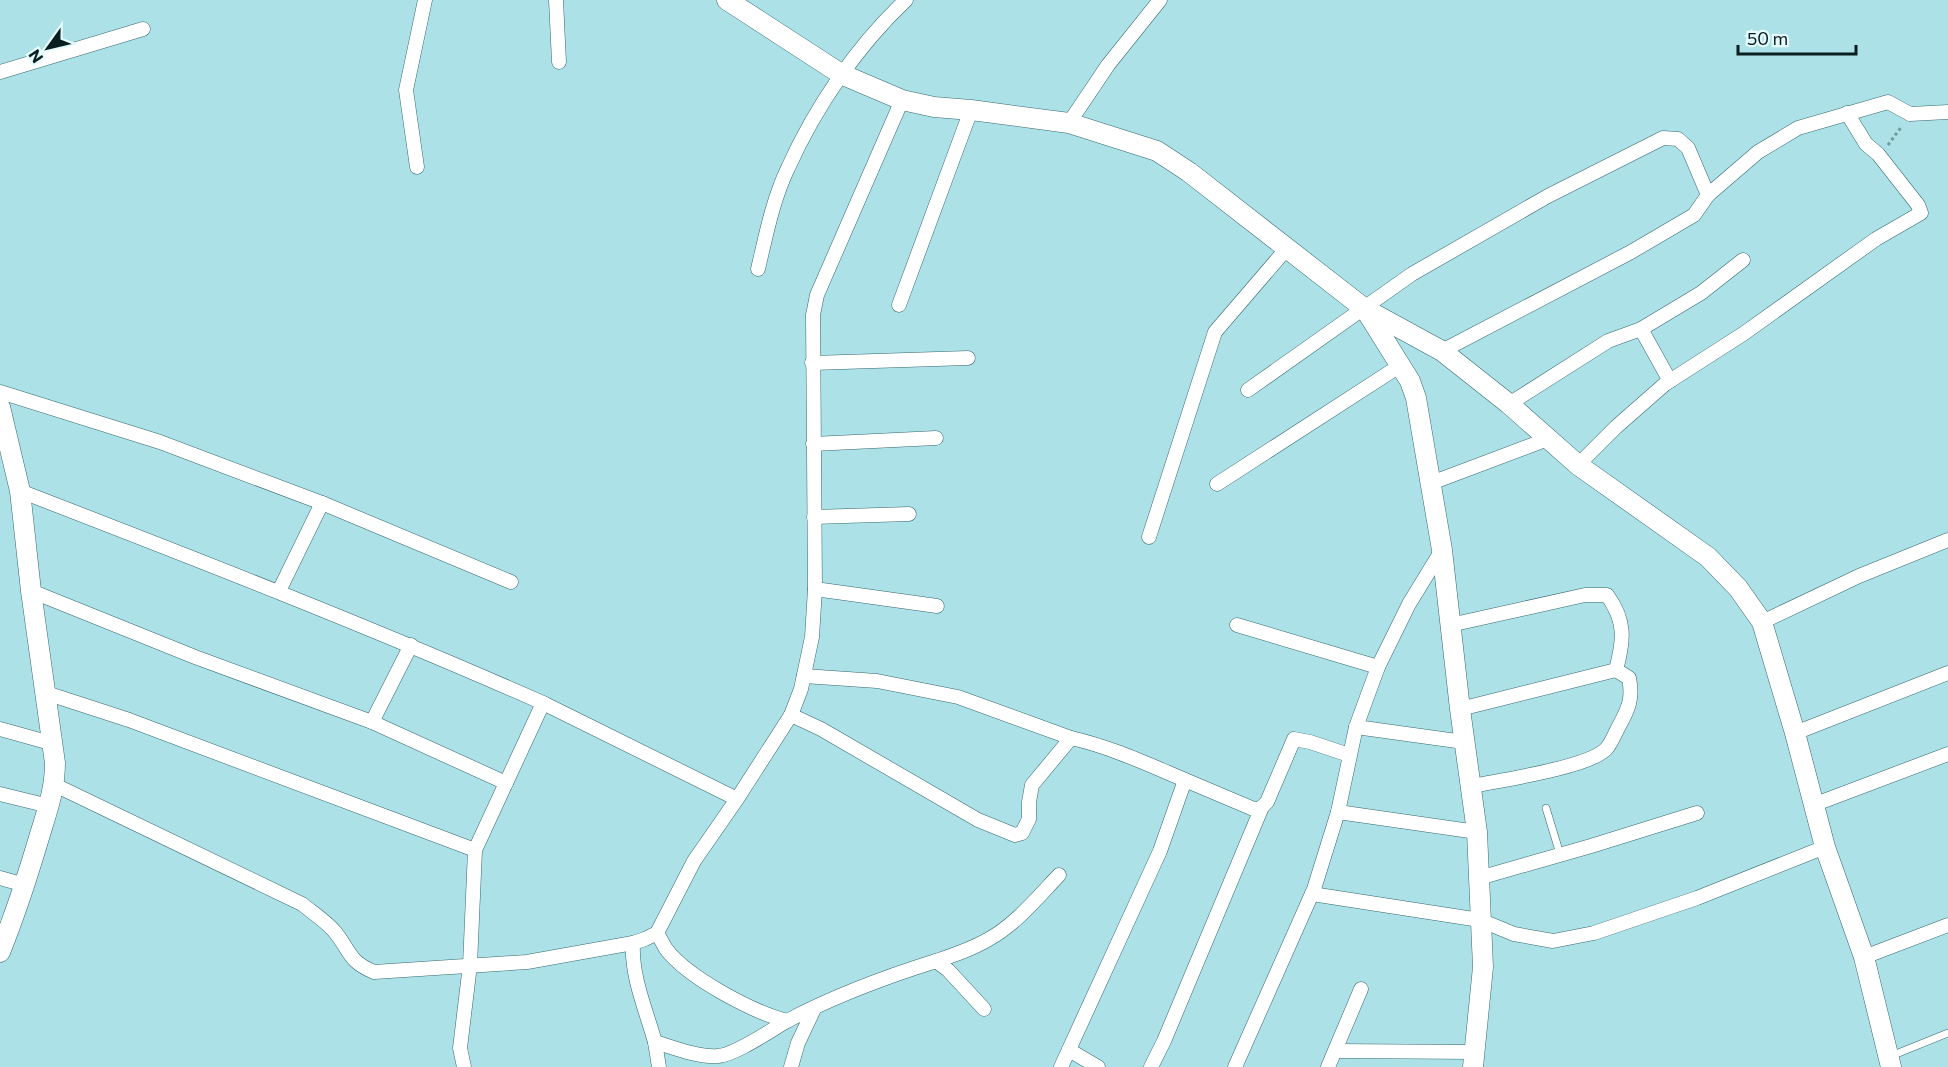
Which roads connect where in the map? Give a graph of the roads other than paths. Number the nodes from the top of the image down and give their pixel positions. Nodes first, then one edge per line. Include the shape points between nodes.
1 (425, 0) edge
2 (556, 0) edge
3 (728, 0) edge
4 (906, 0) edge
5 (1160, 0) edge
6 (142, 29) dead end
7 (558, 62) dead end
8 (0, 72) edge
9 (841, 74) junction
10 (902, 100) junction
11 (971, 110) junction
12 (1847, 112) junction
13 (1948, 112) edge
14 (1069, 123) junction
15 (417, 167) dead end
16 (1708, 195) junction
17 (1288, 247) junction
18 (1743, 260) dead end
19 (758, 269) dead end
20 (899, 305) dead end
21 (1365, 309) junction
22 (1641, 328) junction
23 (1442, 351) junction
24 (968, 358) dead end
25 (812, 363) junction
26 (1401, 365) junction
27 (1670, 381) junction
28 (1248, 390) dead end
29 (0, 392) edge
30 (1509, 404) junction
31 (0, 407) edge
32 (936, 438) dead end
33 (1548, 439) junction
34 (813, 444) junction
35 (1578, 465) junction
36 (1431, 483) junction
37 (1216, 484) dead end
38 (20, 491) junction
39 (322, 503) junction
40 (909, 514) dead end
41 (814, 517) junction
42 (1149, 537) dead end
43 (1948, 540) edge
44 (1442, 550) junction
45 (511, 582) dead end
46 (815, 589) junction
47 (31, 591) junction
48 (279, 591) junction
49 (937, 606) dead end
50 (1762, 622) junction
51 (1237, 625) dead end
52 (1450, 625) junction
53 (411, 645) junction
54 (1378, 667) junction
55 (1616, 670) junction
56 (1948, 673) edge
57 (804, 676) junction
58 (46, 693) junction
59 (543, 703) junction
60 (1460, 709) junction
61 (791, 715) junction
62 (372, 722) junction
63 (1356, 728) junction
64 (0, 729) edge
65 (1796, 733) junction
66 (1071, 738) junction
67 (1464, 742) junction
68 (54, 744) junction
69 (1948, 754) edge
70 (1349, 755) junction
71 (1185, 780) junction
72 (506, 783) junction
73 (55, 785) junction
74 (1472, 786) junction
75 (0, 794) edge
76 (737, 799) junction
77 (1813, 805) junction
78 (49, 806) junction
79 (1262, 807) junction
80 (1546, 808) dead end
81 (1338, 812) junction
82 (1697, 813) dead end
83 (1477, 832) junction
84 (1825, 847) junction
85 (475, 850) junction
86 (1560, 854) junction
87 (1059, 875) dead end
88 (0, 878) edge
89 (1479, 878) junction
90 (25, 885) junction
91 (1312, 894) junction
92 (1480, 920) junction
93 (1948, 925) edge
94 (657, 933) junction
95 (633, 942) junction
96 (0, 952) edge
97 (1864, 957) junction
98 (936, 961) junction
99 (470, 965) junction
100 (1361, 989) dead end
101 (814, 1009) junction
102 (984, 1009) dead end
103 (787, 1021) junction
104 (1948, 1033) edge
105 (655, 1042) junction
106 (1069, 1050) junction
107 (1336, 1052) junction
108 (1474, 1059) edge
109 (718, 1062) edge
110 (1890, 1062) edge
111 (464, 1067) edge
112 (659, 1067) edge
113 (790, 1067) edge
114 (1061, 1067) edge
115 (1098, 1067) edge
116 (1151, 1067) edge
117 (1235, 1067) edge
118 (1328, 1067) edge

1 - 15 street via 406,90
2 - 7 street
3 - 9 street
4 - 9 street
5 - 14 street via 1108,65
6 - 8 street
9 - 10 street
9 - 19 street via 787,168
10 - 11 street
10 - 25 street via 817,295
11 - 14 street
11 - 20 street
12 - 13 street via 1888,102 1910,114
12 - 16 street via 1798,128 1758,152
12 - 27 street via 1866,144 1878,154 1921,213 1834,267 1743,334
14 - 17 street via 1157,151
16 - 21 street via 1688,148 1678,139 1663,138 1548,196 1412,274
16 - 23 street via 1694,215 1640,247
17 - 21 street
17 - 42 street via 1215,332
18 - 22 street via 1701,293
21 - 23 street
21 - 26 street
21 - 28 street
22 - 27 street
22 - 30 street via 1608,341
23 - 30 street
24 - 25 street
25 - 34 street
26 - 36 street via 1416,398
26 - 37 street
27 - 35 street
29 - 39 street via 160,442
30 - 33 street
31 - 38 street
32 - 34 street
33 - 35 street
33 - 36 street
34 - 41 street
35 - 50 street via 1708,557 1738,588
36 - 44 street
38 - 47 street
38 - 48 street
39 - 45 street
39 - 48 street
40 - 41 street
41 - 46 street
43 - 50 street
44 - 52 street
44 - 54 street via 1409,604
46 - 49 street
46 - 57 street via 812,638
47 - 58 street
47 - 62 street
48 - 53 street
50 - 65 street
51 - 54 street
52 - 55 street via 1585,595 1607,595 1617,609 1622,630
52 - 60 street
53 - 59 street
53 - 62 street
54 - 63 street
55 - 60 street
55 - 74 street via 1629,678 1632,695 1605,750 1558,768
56 - 65 street
57 - 61 street
57 - 66 street via 877,681 948,695
58 - 68 street
58 - 85 street via 129,720
59 - 72 street
59 - 76 street
60 - 67 street
61 - 66 street via 978,820 1015,835 1022,833 1029,819 1032,785
61 - 76 street
62 - 72 street
63 - 67 street
63 - 70 street
64 - 68 street
65 - 77 street
66 - 71 street via 1126,755
67 - 74 street
68 - 73 street
69 - 77 street
70 - 79 street via 1294,739
70 - 81 street
71 - 79 street via 1256,810
71 - 106 street via 1160,850
72 - 85 street
73 - 78 street
73 - 99 street via 302,904 335,932 360,966 374,972
74 - 83 street
75 - 78 street
76 - 94 street via 694,861
77 - 84 street
78 - 90 street
79 - 116 street
80 - 86 lane
81 - 83 street
81 - 91 street
82 - 86 street
83 - 89 street
84 - 92 street via 1697,898 1570,939 1553,941 1514,934
84 - 97 street
85 - 99 street
86 - 89 street
87 - 98 street via 991,938
88 - 90 street
89 - 92 street
90 - 96 street
91 - 92 street
91 - 117 street
92 - 108 street via 1483,967
93 - 97 street
94 - 95 street
94 - 103 street via 678,961 718,990 767,1016
95 - 99 street via 527,962
95 - 105 street via 635,973
97 - 110 street
98 - 101 street via 843,994
98 - 102 street
99 - 111 street via 460,1048
100 - 107 street
101 - 103 street
101 - 113 street
103 - 109 street
104 - 110 lane
105 - 109 street
105 - 112 street
106 - 114 street
106 - 115 street
107 - 108 street
107 - 118 street

